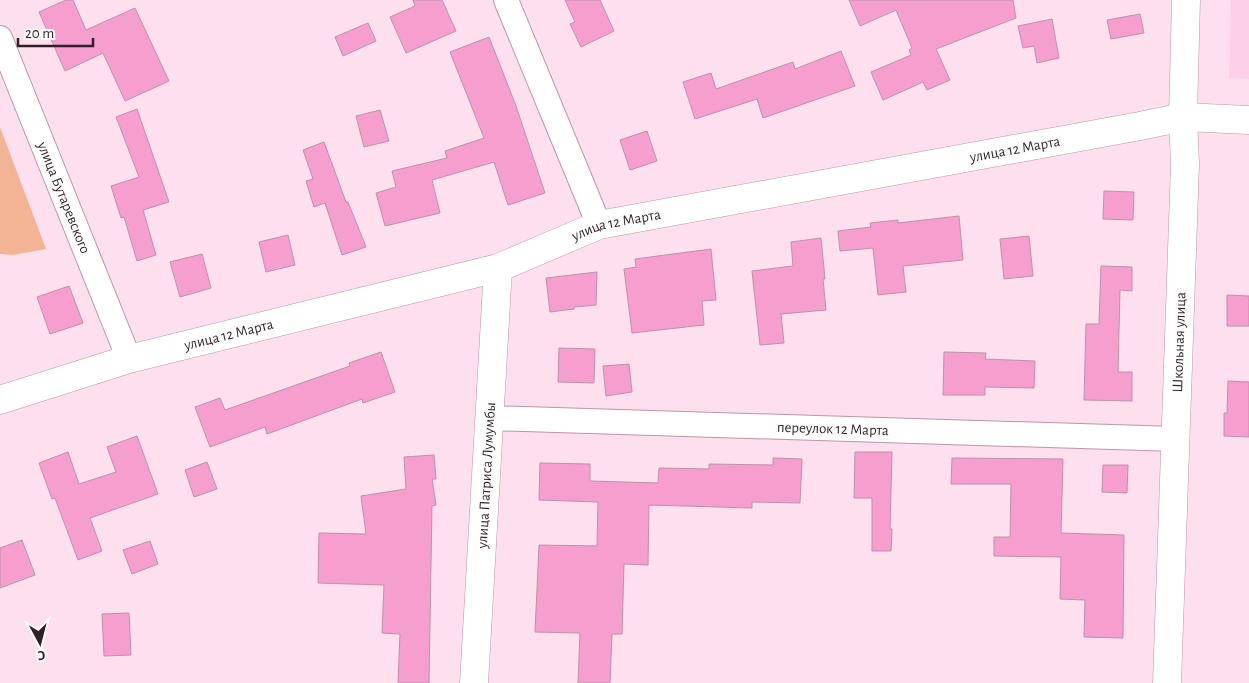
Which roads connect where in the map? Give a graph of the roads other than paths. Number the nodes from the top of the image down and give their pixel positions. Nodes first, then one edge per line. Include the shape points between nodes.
1 (506, 0) edge
2 (1186, 0) edge
3 (0, 38) edge
4 (1183, 117) junction
5 (1249, 120) edge
6 (599, 225) junction
7 (498, 268) junction
8 (129, 359) junction
9 (0, 400) edge
10 (489, 418) junction
11 (1176, 439) junction
12 (474, 683) edge
13 (1167, 683) edge

1 - 6 street
2 - 4 street, Школьная улица
3 - 8 street, улица Бутаревского
4 - 5 street, улица 12 Марта
4 - 6 street, улица 12 Марта
4 - 11 street, Школьная улица via 1185,164
6 - 7 street, улица 12 Марта
7 - 8 street, улица 12 Марта
7 - 10 street, улица Патриса Лумумбы
8 - 9 street, улица 12 Марта
10 - 11 street, переулок 12 Марта
10 - 12 street, улица Патриса Лумумбы
11 - 13 street, Школьная улица

